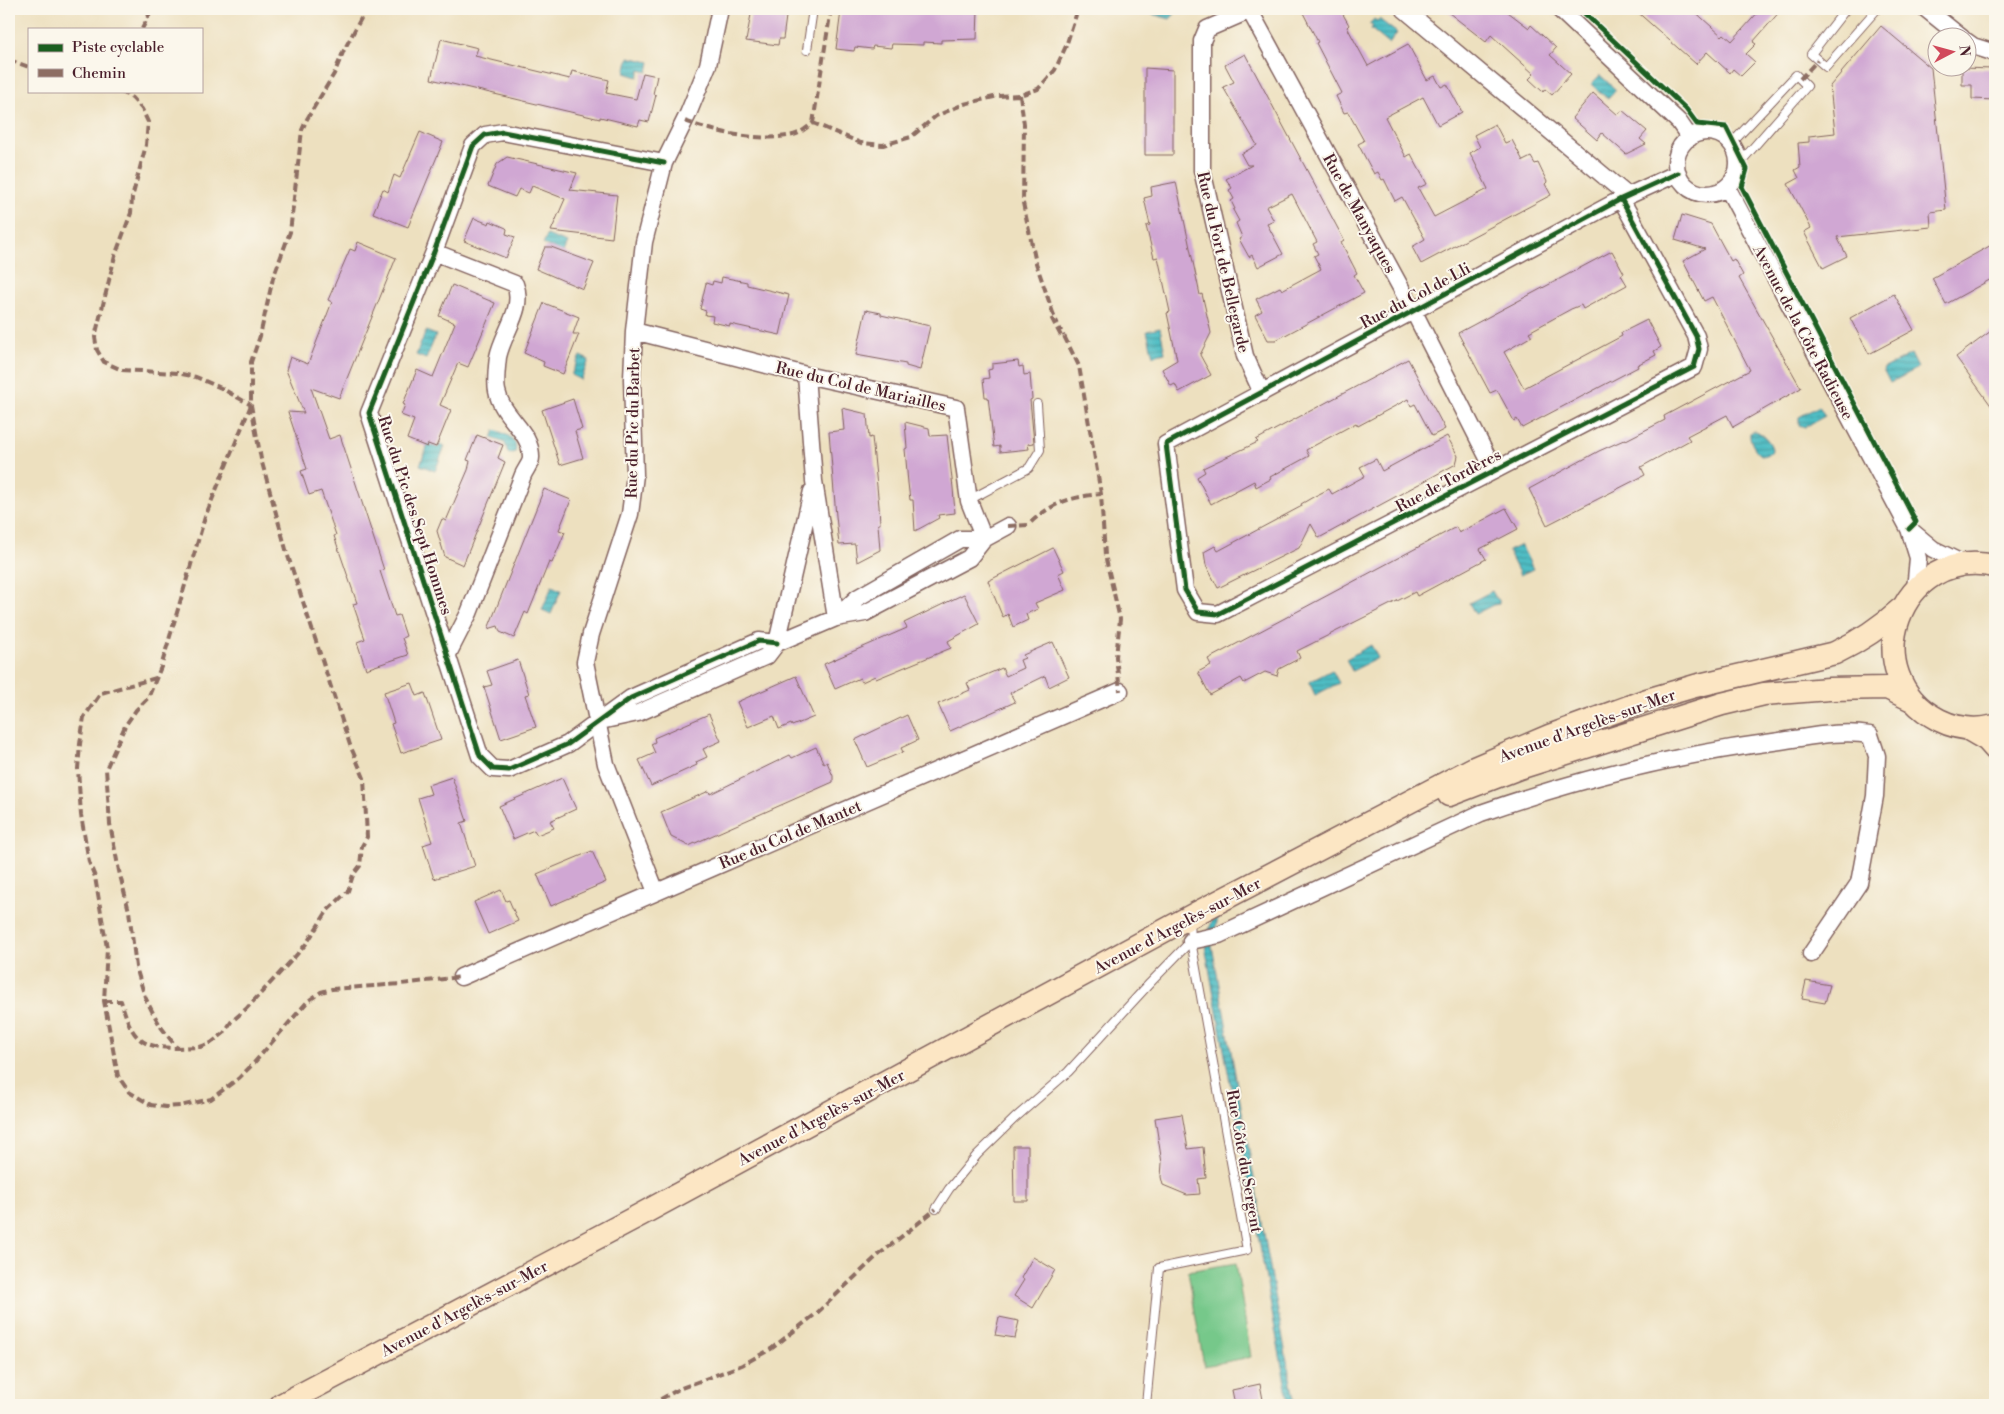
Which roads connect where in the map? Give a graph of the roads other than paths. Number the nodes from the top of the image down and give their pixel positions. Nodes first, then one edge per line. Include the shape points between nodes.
1 (720, 9) edge
2 (813, 9) edge
3 (1404, 9) edge
4 (1559, 9) edge
5 (1846, 9) edge
6 (1876, 9) edge
7 (1926, 9) edge
8 (1251, 10) edge
9 (1950, 28) edge
10 (1976, 47) edge
11 (807, 50) dead end
12 (1995, 52) edge
13 (1690, 138) junction
14 (1731, 144) junction
15 (664, 163) junction
16 (1738, 165) junction
17 (1678, 173) junction
18 (1727, 187) junction
19 (1624, 197) junction
20 (434, 252) junction
21 (1413, 310) junction
22 (634, 331) junction
23 (806, 375) junction
24 (1262, 393) junction
25 (1037, 404) dead end
26 (1166, 444) joint
27 (1494, 470) junction
28 (814, 481) junction
29 (969, 500) junction
30 (1008, 526) dead end
31 (1909, 529) junction
32 (984, 539) junction
33 (1964, 564) junction
34 (1995, 566) edge
35 (1915, 590) junction
36 (1902, 608) junction
37 (836, 618) junction
38 (777, 643) junction
39 (448, 654) junction
40 (1120, 691) dead end
41 (1914, 701) junction
42 (597, 722) junction
43 (1995, 726) edge
44 (1968, 729) junction
45 (1995, 749) edge
46 (1361, 829) junction
47 (656, 892) junction
48 (1190, 917) junction
49 (1191, 941) junction
50 (1811, 954) dead end
51 (461, 977) dead end
52 (936, 1209) dead end
53 (281, 1405) edge
54 (1146, 1405) edge

1 - 15 street, Rue du Pic du Barbet via 708,65
2 - 11 lane
3 - 19 street
4 - 13 street via 1679,122
5 - 6 lane via 1812,54 1826,67
7 - 9 street
8 - 21 street, Rue de Manyaques
8 - 24 street, Rue du Fort de Bellegarde via 1207,29 1202,41 1202,170 1244,356
10 - 12 street
13 - 14 street via 1698,134 1716,134
13 - 17 street via 1677,154
14 - 16 street
14 - 16 lane via 1796,75 1807,86
15 - 20 street, Rue du Pic des Sept Hommes via 503,132 485,135 473,146
15 - 22 street, Rue du Pic du Barbet via 644,242
16 - 18 street
17 - 18 street via 1682,182 1699,194 1719,192
17 - 19 street, Rue du Col de Lli
18 - 31 street, Avenue de la Côte Radieuse
19 - 21 street, Rue du Col de Lli
19 - 27 street, Rue de Tordères via 1696,336 1699,350 1694,367
20 - 39 street, Rue du Pic des Sept Hommes via 369,413
20 - 39 street via 516,284 519,292 517,307 498,356 497,391 507,415 527,438 531,459 469,614
21 - 24 street, Rue du Col de Lli
21 - 27 street, Rue de Manyaques
22 - 23 street, Rue du Col de Mariailles
22 - 42 street, Rue du Pic du Barbet via 635,475 630,514 585,662
23 - 28 street
23 - 29 street, Rue du Col de Mariailles via 956,408
24 - 26 street, Rue du Col de Lli
25 - 29 lane via 1040,450 1029,468
26 - 27 street, Rue de Tordères via 1185,590 1198,612 1218,614
28 - 37 street
28 - 38 street
29 - 32 street, Rue du Col de Mariailles
30 - 32 street
31 - 33 street, Avenue de la Côte Radieuse via 1933,549
31 - 35 street, Avenue de la Côte Radieuse via 1918,558
32 - 37 street via 969,558 960,563 865,613
33 - 34 main road
33 - 35 main road via 1937,573
35 - 36 main road
36 - 41 main road via 1894,632 1894,656 1900,680
36 - 46 main road, Avenue d'Argelès-sur-Mer via 1880,628 1835,653 1695,686 1549,736 1474,768
37 - 38 street
38 - 42 street via 768,656 638,713
39 - 42 street, Rue du Pic des Sept Hommes via 480,756 493,769 510,770 568,744
40 - 47 street, Rue du Col de Mantet
41 - 44 main road via 1929,715
41 - 46 main road, Avenue d'Argelès-sur-Mer via 1887,688 1764,694 1520,768
42 - 47 street, Rue du Pic du Barbet via 606,764
43 - 44 main road
44 - 45 main road
46 - 48 main road, Avenue d'Argelès-sur-Mer
47 - 51 street, Rue du Col de Mantet
48 - 49 lane
48 - 53 main road, Avenue d'Argelès-sur-Mer
49 - 50 street via 1220,935 1481,813 1517,801 1662,760 1724,748 1850,732 1870,734 1877,756 1875,796 1859,883
49 - 52 lane via 1068,1072 977,1155
49 - 54 lane, Rue Côte du Sergent via 1247,1250 1159,1268

